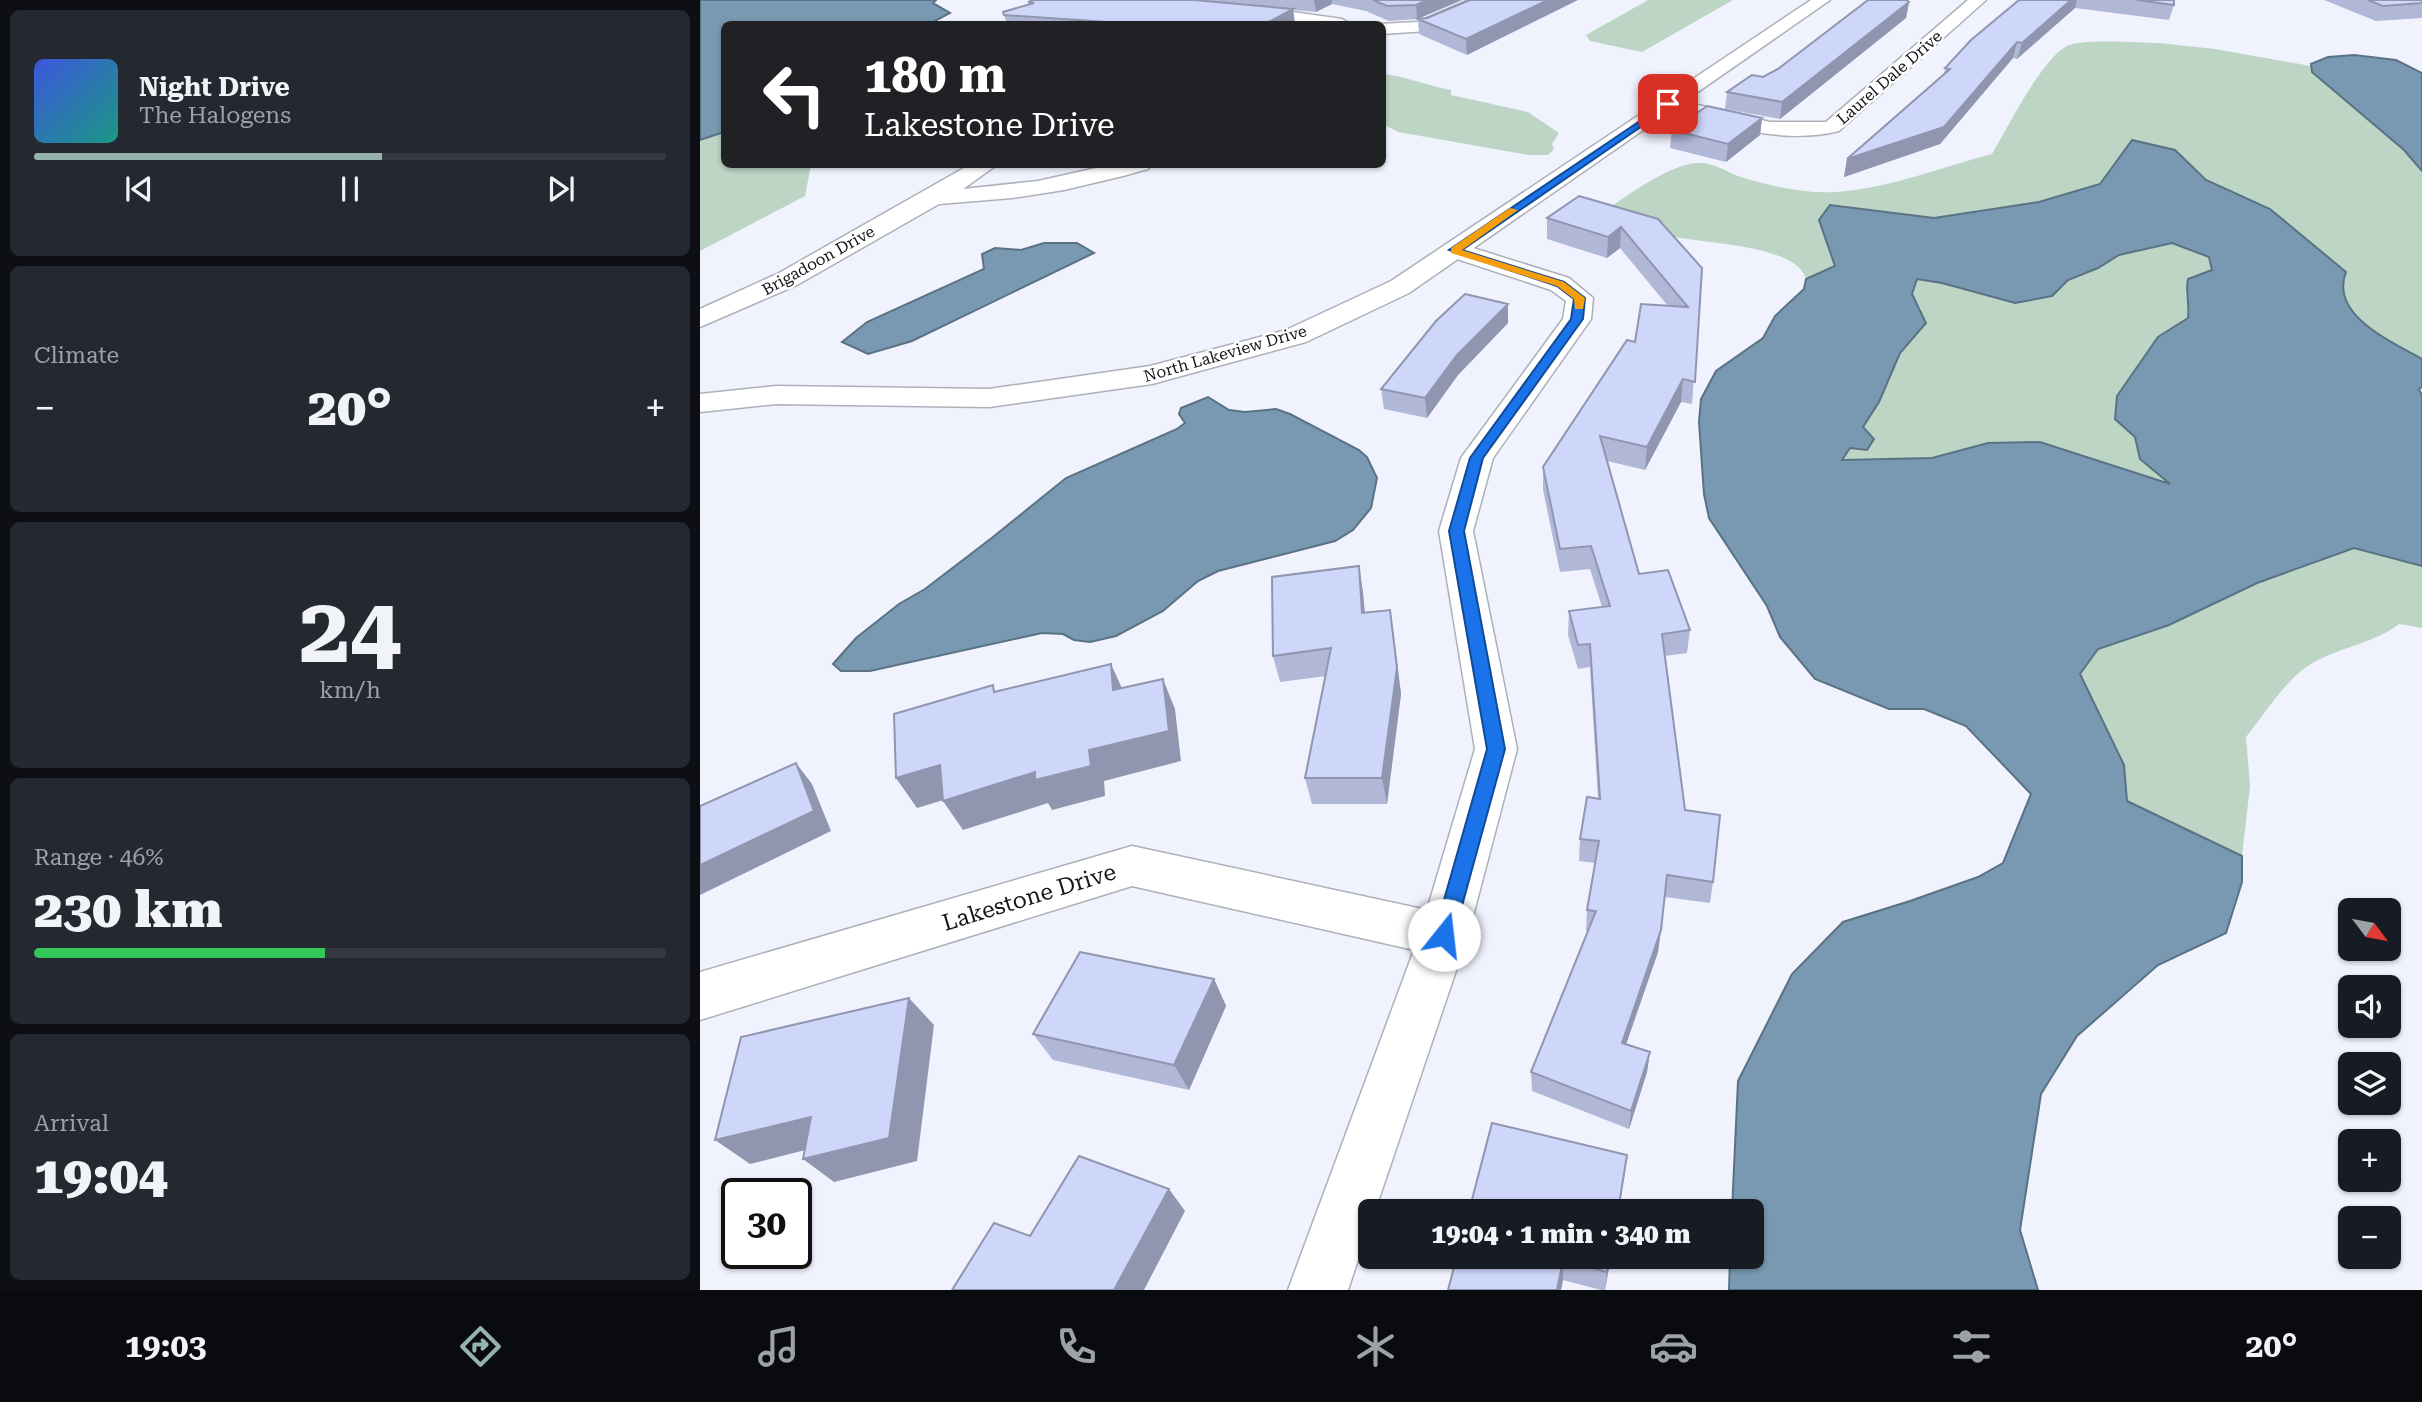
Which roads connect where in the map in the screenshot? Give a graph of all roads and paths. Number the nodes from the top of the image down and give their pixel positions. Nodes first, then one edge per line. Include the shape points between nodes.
1 (1483, 0) edge
2 (1822, 0) edge
3 (1978, 0) edge
4 (1220, 8) edge
5 (1323, 21) edge
6 (1386, 29) edge
7 (1668, 104) junction
8 (981, 168) edge
9 (1125, 168) edge
10 (934, 197) junction
11 (1454, 250) junction
12 (700, 319) edge
13 (700, 403) edge
14 (1444, 935) junction
15 (700, 996) edge
16 (1318, 1290) edge

1 - 6 street via 1421,27
2 - 7 street, North Lakeview Drive
3 - 7 street, Laurel Dale Drive via 1832,127 1782,130
4 - 5 street
7 - 11 street, North Lakeview Drive
8 - 10 street, Brigadoon Drive
9 - 10 street, Brigadoon Drive via 1059,186
10 - 12 street, Brigadoon Drive via 788,279
11 - 13 street, North Lakeview Drive via 1400,287 1296,337 1152,375 989,398 777,395
11 - 14 street via 1560,284 1580,298 1577,319 1477,458 1457,531 1496,749
14 - 15 street, Lakestone Drive via 1132,866
14 - 16 street

